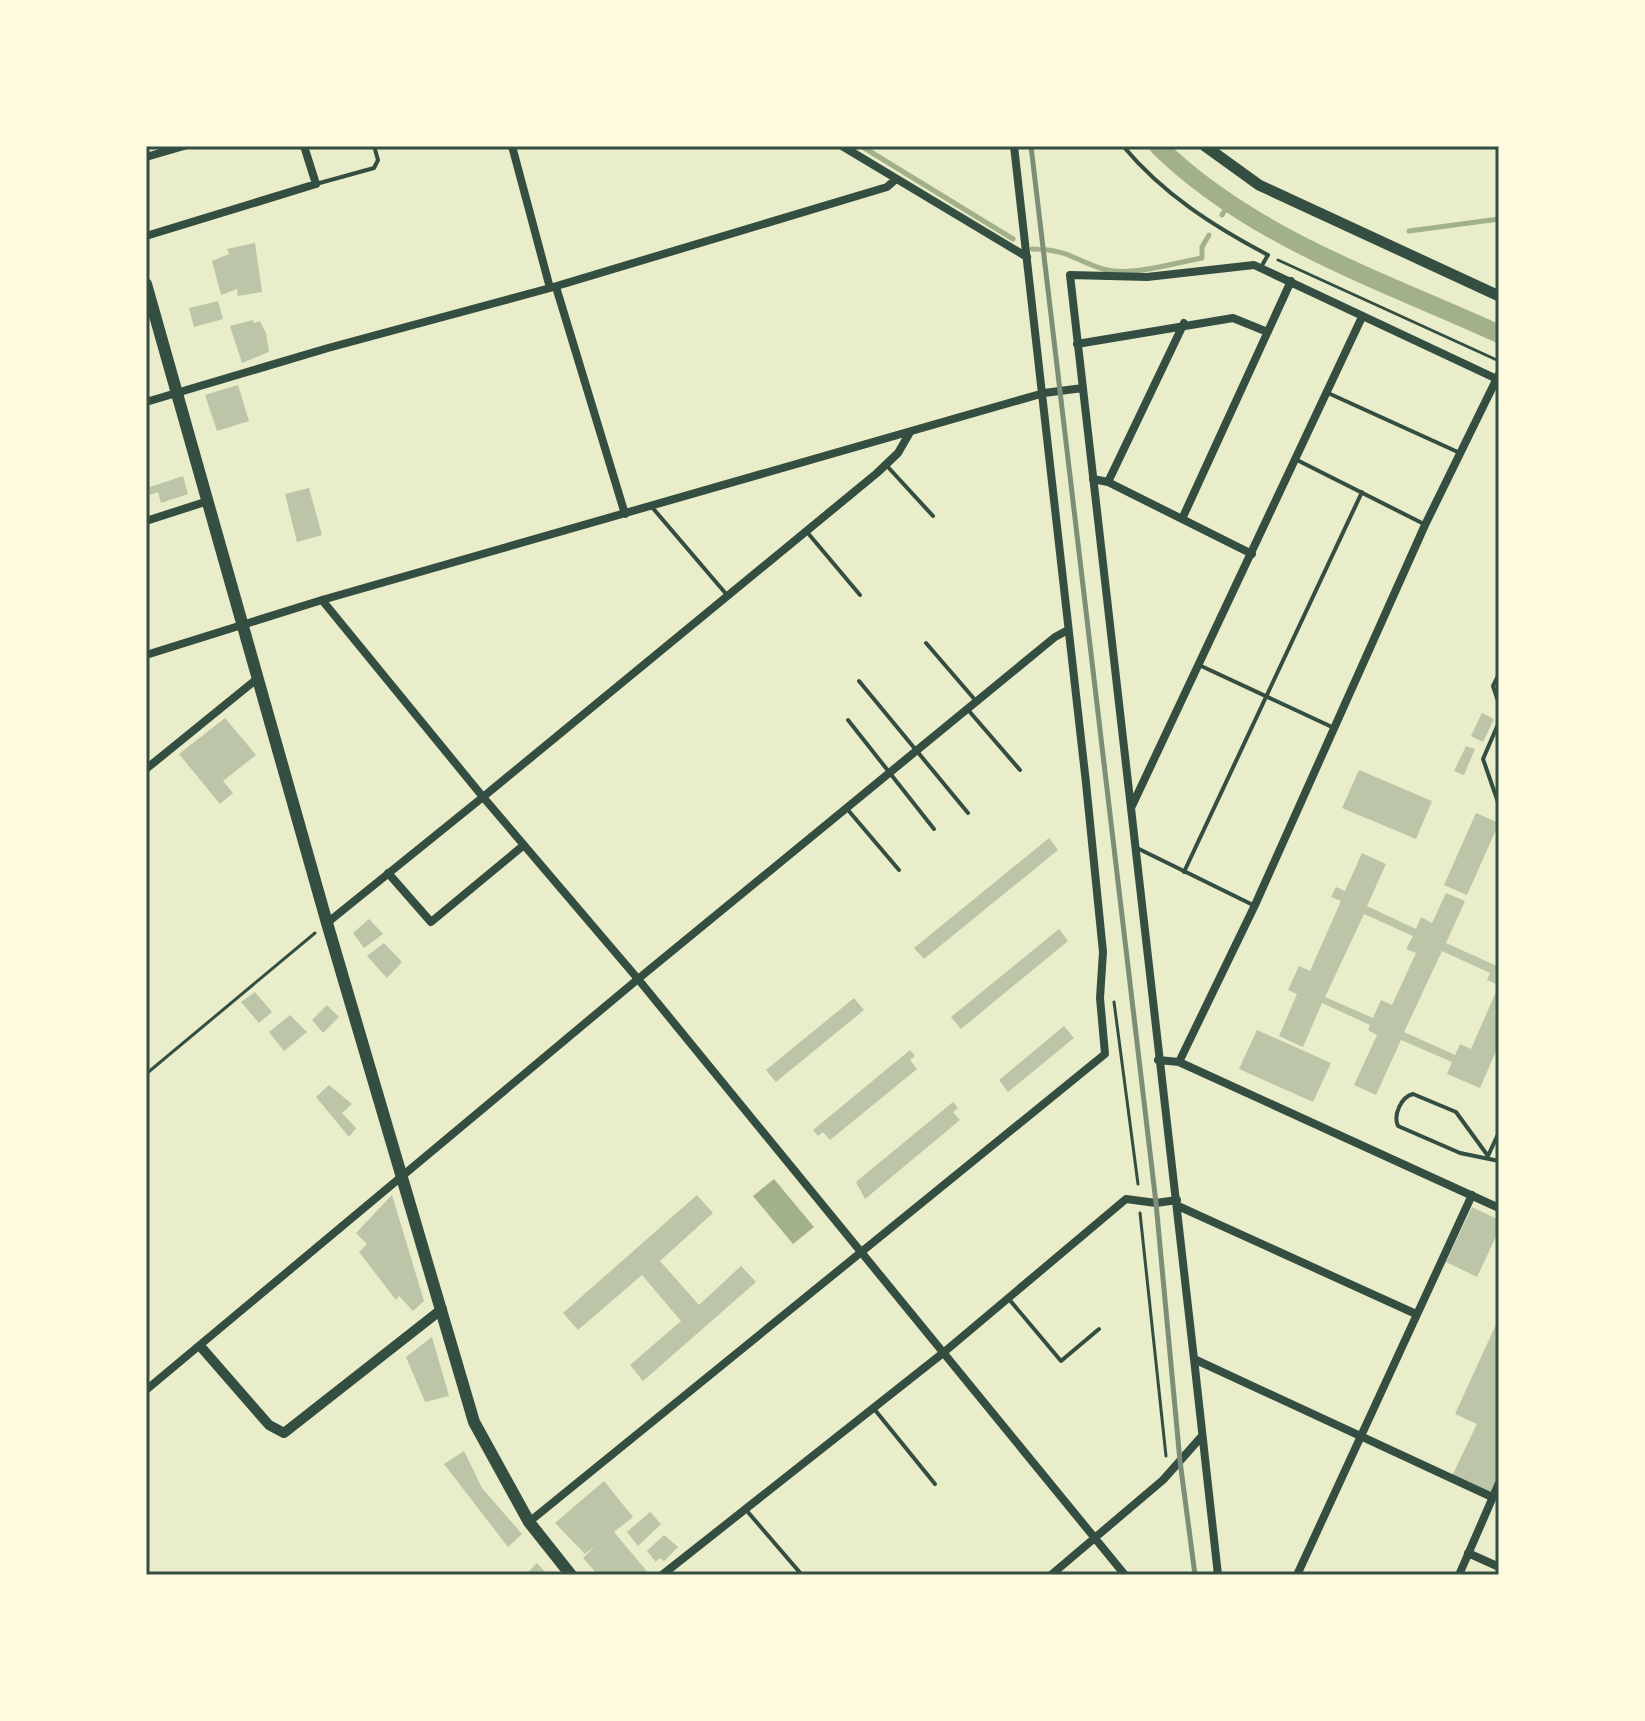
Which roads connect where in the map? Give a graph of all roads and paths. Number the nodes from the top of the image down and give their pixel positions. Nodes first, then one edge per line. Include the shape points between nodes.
1 (184, 146) edge
2 (304, 146) edge
3 (374, 146) edge
4 (512, 146) edge
5 (842, 146) edge
6 (1014, 146) edge
7 (1123, 146) edge
8 (1205, 146) edge
9 (165, 148) edge
10 (146, 157) edge
11 (896, 179) junction
12 (316, 184) junction
13 (146, 236) edge
14 (1268, 255) junction
15 (1027, 257) junction
16 (1261, 267) junction
17 (1291, 281) junction
18 (146, 284) edge
19 (553, 288) junction
20 (1499, 296) edge
21 (1362, 317) junction
22 (1184, 323) junction
23 (1265, 331) junction
24 (1077, 344) junction
25 (1499, 361) edge
26 (1498, 378) edge
27 (1083, 388) junction
28 (178, 391) junction
29 (1044, 393) junction
30 (1328, 393) junction
31 (146, 402) edge
32 (910, 433) junction
33 (1461, 453) junction
34 (1297, 460) junction
35 (886, 464) junction
36 (1093, 479) junction
37 (1108, 482) junction
38 (1362, 492) junction
39 (208, 501) junction
40 (651, 506) junction
41 (625, 514) junction
42 (933, 516) dead end
43 (1182, 519) junction
44 (146, 521) edge
45 (1425, 525) junction
46 (806, 530) junction
47 (1252, 554) junction
48 (727, 595) junction
49 (860, 595) dead end
50 (322, 600) junction
51 (245, 627) junction
52 (1068, 630) junction
53 (926, 643) dead end
54 (146, 655) edge
55 (1199, 665) junction
56 (1499, 674) edge
57 (258, 678) junction
58 (859, 681) dead end
59 (1265, 695) junction
60 (976, 701) junction
61 (1499, 704) edge
62 (967, 709) junction
63 (848, 720) dead end
64 (1499, 722) edge
65 (1335, 728) junction
66 (917, 750) junction
67 (146, 769) edge
68 (1020, 770) dead end
69 (888, 773) junction
70 (483, 797) junction
71 (1499, 805) edge
72 (846, 808) junction
73 (1131, 808) junction
74 (968, 813) dead end
75 (934, 829) dead end
76 (524, 845) junction
77 (1137, 848) junction
78 (899, 870) dead end
79 (1184, 872) junction
80 (388, 873) junction
81 (1255, 905) junction
82 (327, 923) junction
83 (638, 979) junction
84 (1114, 998) dead end
85 (1158, 1060) junction
86 (1179, 1062) junction
87 (146, 1074) edge
88 (1499, 1132) edge
89 (1488, 1156) junction
90 (1499, 1161) edge
91 (402, 1177) junction
92 (1138, 1184) dead end
93 (1472, 1195) junction
94 (1177, 1203) junction
95 (1140, 1206) dead end
96 (1499, 1208) edge
97 (860, 1253) junction
98 (1008, 1298) junction
99 (442, 1309) junction
100 (1416, 1314) junction
101 (1099, 1329) dead end
102 (201, 1347) junction
103 (943, 1353) junction
104 (1194, 1359) junction
105 (146, 1390) edge
106 (873, 1408) junction
107 (1202, 1436) junction
108 (1358, 1437) junction
109 (1167, 1465) dead end
110 (1499, 1483) edge
111 (935, 1484) dead end
112 (1492, 1497) junction
113 (745, 1509) junction
114 (529, 1522) junction
115 (1095, 1539) junction
116 (1468, 1553) junction
117 (1499, 1567) edge
118 (571, 1575) edge
119 (662, 1575) edge
120 (802, 1575) edge
121 (1051, 1575) edge
122 (1125, 1575) edge
123 (1218, 1575) edge
124 (1297, 1575) edge
125 (1459, 1575) edge

1 - 9 street
2 - 12 street
3 - 12 lane via 374,168
4 - 19 street
5 - 11 street
6 - 15 street
7 - 14 lane via 1180,201 1221,231
8 - 20 main road via 1284,199
9 - 10 street
11 - 15 street
11 - 19 street via 887,187
12 - 13 street
14 - 16 lane
14 - 25 path
15 - 29 street
16 - 17 street
16 - 24 street via 1247,264 1147,277 1070,275
17 - 21 street
17 - 23 street
18 - 28 main road
19 - 28 street
19 - 41 street
21 - 26 street
21 - 30 street
22 - 23 street via 1233,318
22 - 24 street
22 - 37 street
23 - 43 street
24 - 27 street
26 - 33 street
27 - 29 street
27 - 36 street
28 - 31 street
28 - 39 main road
29 - 32 street
29 - 52 street
30 - 33 lane
30 - 34 street
32 - 35 street
32 - 40 street
33 - 45 street
34 - 38 lane
34 - 47 street
35 - 42 lane
35 - 46 street
36 - 37 street
36 - 73 street
37 - 43 street
38 - 45 lane
38 - 59 lane
39 - 44 street
39 - 51 main road
40 - 41 street
40 - 48 lane
41 - 50 street
43 - 47 street
45 - 65 street
46 - 48 street
46 - 49 lane
47 - 55 street
48 - 70 street
50 - 51 street
50 - 70 street
51 - 54 street
51 - 57 main road
52 - 60 street
52 - 97 street via 1103,952 1105,1054
53 - 60 lane
55 - 59 lane
55 - 73 street
56 - 61 lane via 1493,686
57 - 67 street
57 - 82 main road
58 - 66 lane
59 - 65 lane
59 - 79 lane
60 - 62 street
62 - 66 street
62 - 68 lane
63 - 69 lane
64 - 71 lane via 1483,759
65 - 81 street
66 - 69 street
66 - 74 lane
69 - 72 street
69 - 75 lane
70 - 76 street
70 - 80 street
72 - 78 lane
72 - 83 street
73 - 77 street
76 - 80 street via 431,922
76 - 83 street
77 - 79 lane
77 - 85 street
79 - 81 lane
80 - 82 street
81 - 86 street
82 - 87 path
82 - 91 main road
83 - 91 street
83 - 97 street
84 - 92 path
85 - 86 street
85 - 94 street
86 - 93 street
88 - 89 lane
89 - 89 lane via 1460,1153 1398,1126 1396,1116 1404,1099 1413,1094 1456,1112
89 - 90 lane
91 - 99 main road
91 - 102 street
93 - 96 street
93 - 100 street
94 - 98 street via 1126,1199
94 - 100 street
94 - 104 street
95 - 109 path
97 - 103 street
97 - 114 street
98 - 101 lane via 1061,1361
98 - 103 street
99 - 102 street via 284,1433 269,1425
99 - 114 main road via 474,1422
100 - 108 street
102 - 105 street
103 - 106 street
103 - 115 street
104 - 107 street
104 - 108 street
106 - 111 lane
106 - 113 street
107 - 115 street via 1163,1480
107 - 123 street
108 - 112 street
108 - 124 street
110 - 112 street
112 - 116 street
113 - 119 street
113 - 120 lane
114 - 118 main road
115 - 121 street
115 - 122 street
116 - 117 street
116 - 125 street

